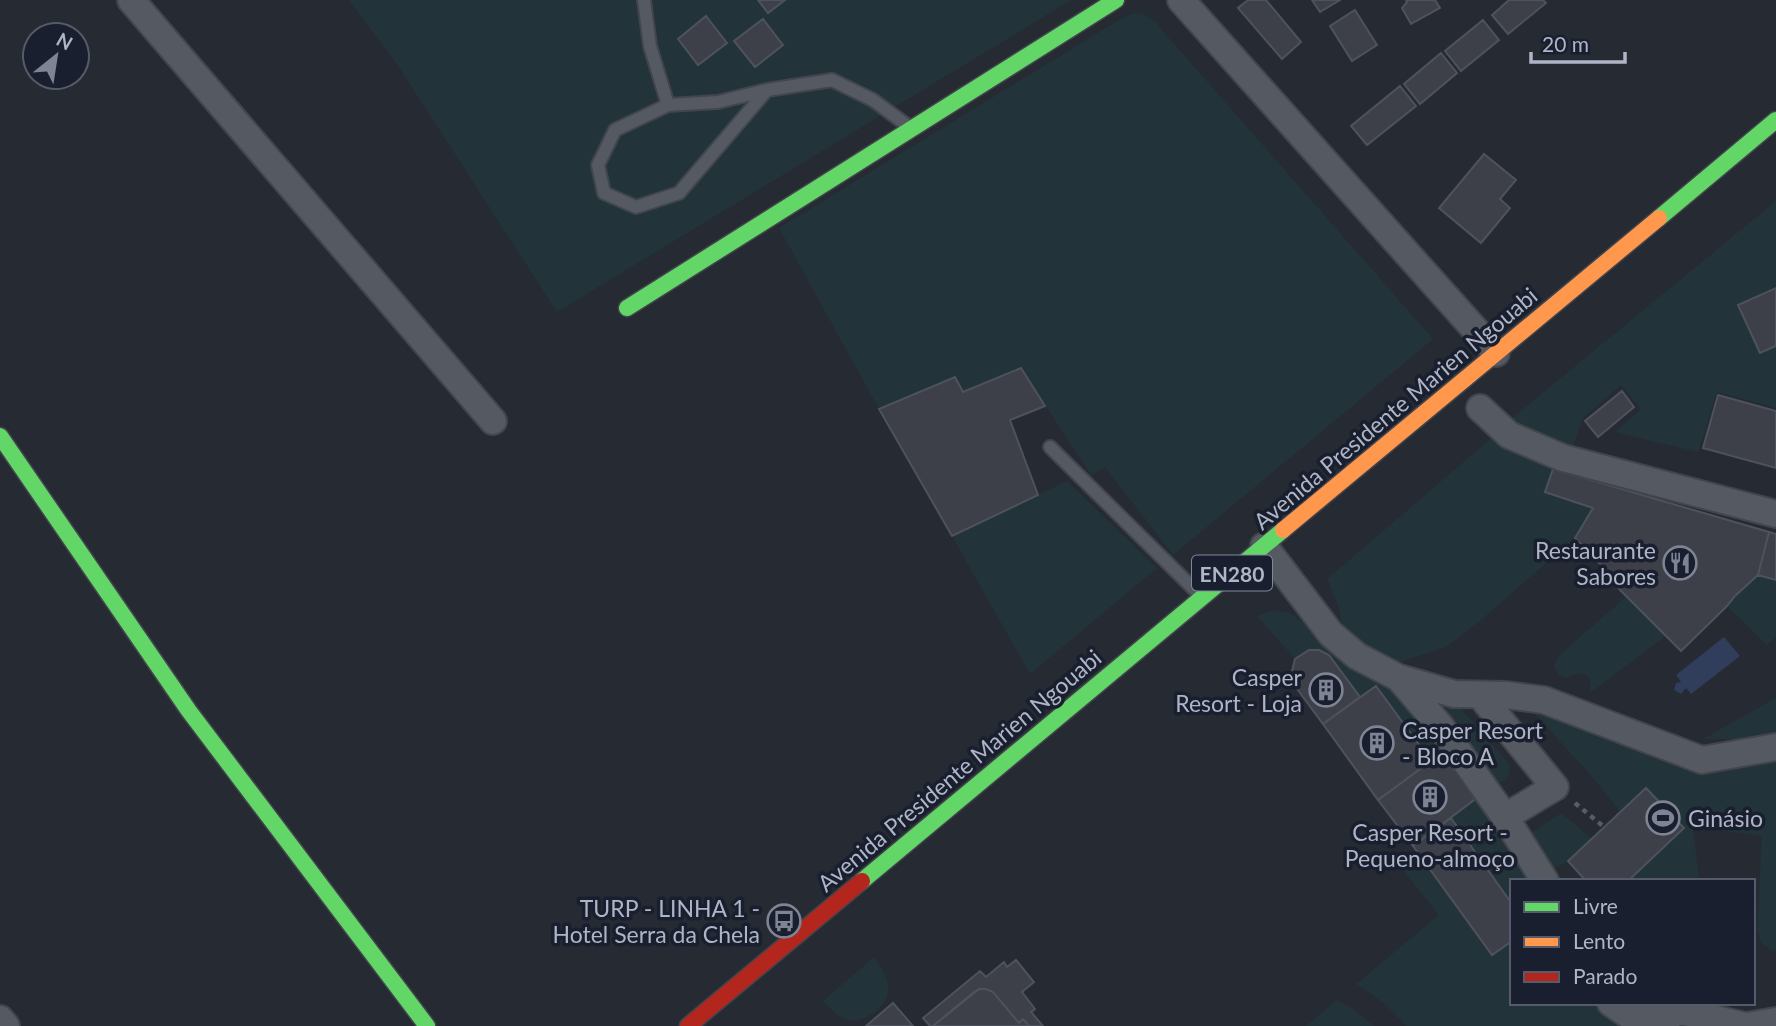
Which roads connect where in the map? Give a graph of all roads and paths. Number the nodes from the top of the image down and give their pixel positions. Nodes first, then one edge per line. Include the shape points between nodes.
1 (131, 0) edge
2 (644, 0) edge
3 (1116, 0) edge
4 (1181, 0) edge
5 (767, 90) junction
6 (668, 105) junction
7 (1776, 120) edge
8 (911, 128) junction
9 (627, 308) dead end
10 (1496, 353) junction
11 (1480, 408) dead end
12 (493, 421) dead end
13 (0, 436) edge
14 (1051, 447) dead end
15 (1776, 514) edge
16 (1264, 546) junction
17 (1584, 574) dead end
18 (1595, 586) dead end
19 (1202, 598) junction
20 (1399, 678) junction
21 (1480, 695) junction
22 (1776, 747) edge
23 (1555, 787) junction
24 (1506, 817) junction
25 (1604, 827) dead end
26 (1544, 879) edge
27 (1614, 1005) edge
28 (0, 1019) edge
29 (1776, 1021) edge
30 (6, 1026) edge
31 (427, 1026) edge
32 (688, 1026) edge
33 (1746, 1026) edge

1 - 12 street
2 - 6 lane via 650,46
3 - 8 main road
4 - 10 street
5 - 6 lane via 718,102
5 - 6 lane via 679,193 636,207 604,193 598,165 615,130
5 - 8 lane via 832,80 873,100
7 - 10 main road, Avenida Presidente Marien Ngouabi / EN280
8 - 9 main road
10 - 16 main road, Avenida Presidente Marien Ngouabi / EN280
11 - 15 street via 1509,435 1563,458
13 - 31 main road via 189,711
14 - 19 lane
16 - 19 main road, Avenida Presidente Marien Ngouabi / EN280
16 - 20 street via 1331,635 1357,656
17 - 18 path
19 - 32 main road, Avenida Presidente Marien Ngouabi / EN280
20 - 21 street via 1454,694
20 - 24 street
21 - 22 street via 1544,701 1702,760
21 - 23 street
23 - 24 street
23 - 25 path
24 - 26 street
27 - 33 street via 1633,1018 1681,1011
28 - 30 street
29 - 33 street

